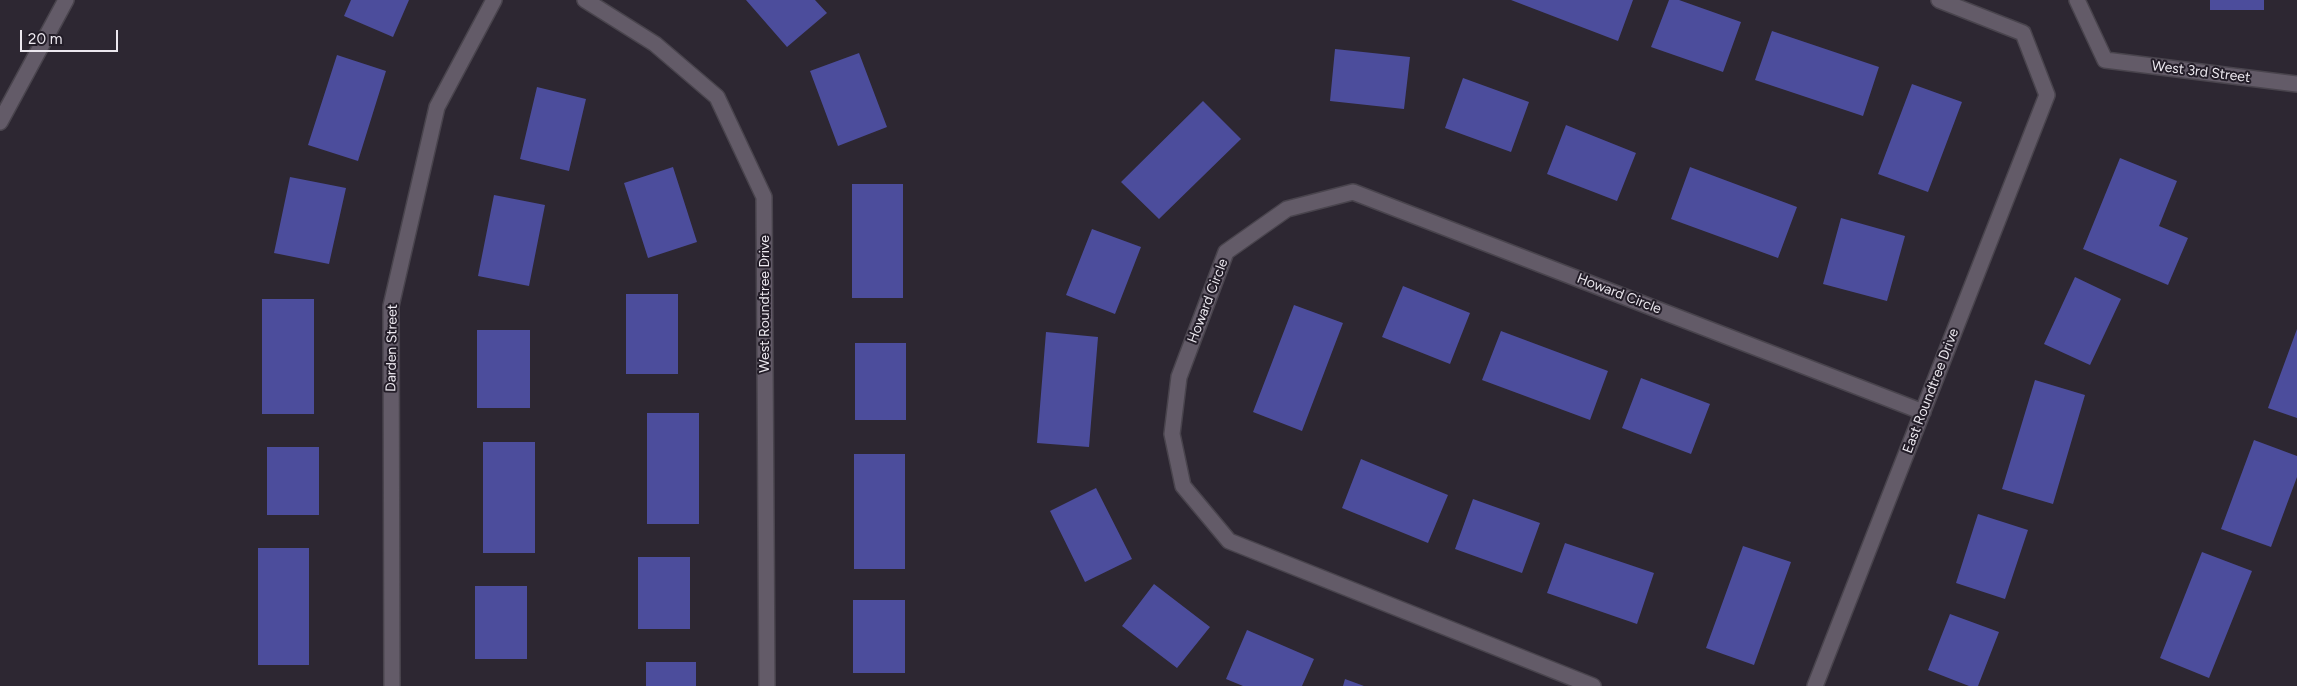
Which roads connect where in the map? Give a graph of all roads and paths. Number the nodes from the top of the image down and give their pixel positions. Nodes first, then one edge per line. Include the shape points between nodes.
1 (66, 0) edge
2 (494, 0) edge
3 (585, 0) edge
4 (1939, 0) edge
5 (2077, 0) edge
6 (2297, 84) edge
7 (0, 122) edge
8 (1923, 412) junction
9 (392, 686) edge
10 (767, 686) edge
11 (1593, 686) edge
12 (1815, 686) edge

1 - 7 street
2 - 9 street, Darden Street via 436,106 391,306
3 - 10 street, West Roundtree Drive via 656,44 717,97 764,197
4 - 8 street, East Roundtree Drive via 2023,33 2047,95
5 - 6 street, West 3rd Street via 2105,60
8 - 11 street, Howard Circle via 1353,192 1287,209 1226,252 1178,377 1172,434 1183,486 1223,534 1229,541
8 - 12 street, East Roundtree Drive

